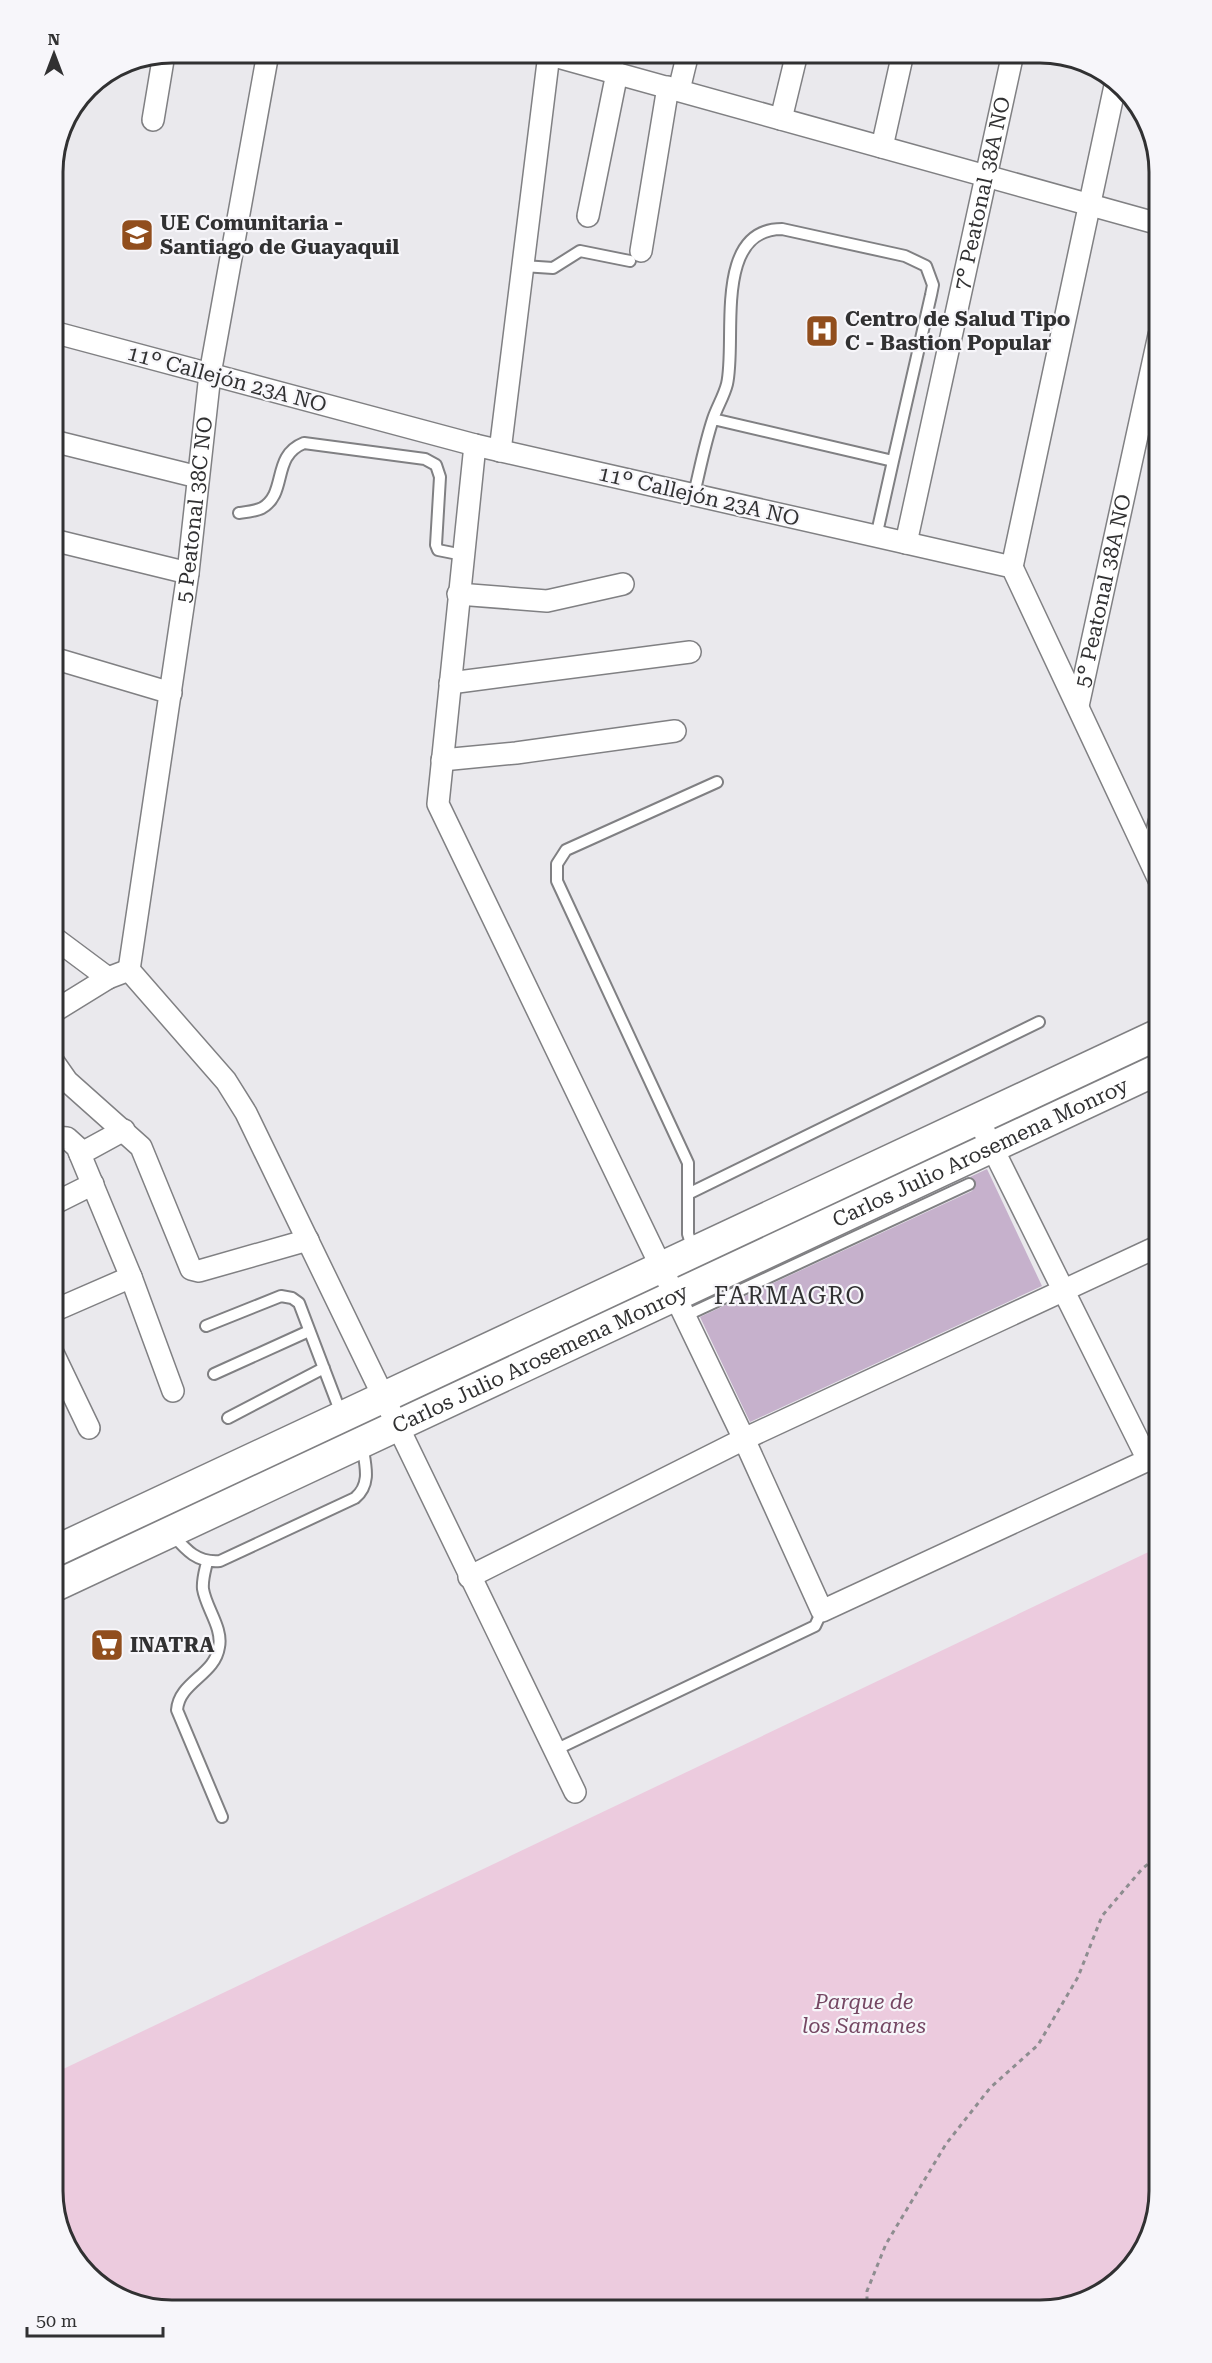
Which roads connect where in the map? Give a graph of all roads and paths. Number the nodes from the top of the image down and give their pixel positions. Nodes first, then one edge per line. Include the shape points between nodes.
1 (266, 63) edge
2 (545, 63) edge
3 (590, 63) edge
4 (684, 63) edge
5 (794, 63) edge
6 (901, 63) edge
7 (1011, 63) edge
8 (162, 64) edge
9 (617, 73) junction
10 (673, 89) junction
11 (1114, 92) edge
12 (781, 118) junction
13 (153, 120) dead end
14 (882, 147) junction
15 (987, 176) junction
16 (1090, 205) junction
17 (588, 216) dead end
18 (1149, 221) edge
19 (635, 256) joint
20 (523, 266) junction
21 (63, 335) edge
22 (210, 374) junction
23 (1149, 385) edge
24 (713, 419) junction
25 (63, 443) edge
26 (475, 445) junction
27 (500, 451) junction
28 (894, 461) junction
29 (198, 477) junction
30 (694, 494) junction
31 (239, 513) dead end
32 (876, 537) junction
33 (63, 542) edge
34 (906, 543) junction
35 (463, 555) junction
36 (1012, 567) junction
37 (188, 573) junction
38 (623, 584) dead end
39 (458, 594) junction
40 (690, 652) dead end
41 (63, 661) edge
42 (450, 683) junction
43 (171, 693) junction
44 (1078, 706) junction
45 (675, 731) dead end
46 (442, 760) junction
47 (717, 782) dead end
48 (1149, 856) edge
49 (63, 944) edge
50 (129, 970) junction
51 (108, 978) junction
52 (63, 1006) edge
53 (1039, 1022) dead end
54 (1149, 1039) edge
55 (63, 1074) edge
56 (1149, 1074) edge
57 (979, 1120) junction
58 (124, 1130) junction
59 (63, 1138) edge
60 (992, 1147) junction
61 (80, 1154) junction
62 (93, 1184) junction
63 (969, 1184) dead end
64 (690, 1193) junction
65 (63, 1199) edge
66 (308, 1240) junction
67 (1149, 1251) edge
68 (693, 1253) junction
69 (662, 1268) junction
70 (131, 1277) junction
71 (1062, 1291) junction
72 (680, 1306) junction
73 (63, 1307) edge
74 (206, 1326) dead end
75 (309, 1330) junction
76 (324, 1368) junction
77 (63, 1374) edge
78 (214, 1374) dead end
79 (173, 1392) dead end
80 (385, 1397) junction
81 (342, 1417) junction
82 (228, 1418) dead end
83 (398, 1425) junction
84 (88, 1428) dead end
85 (744, 1439) junction
86 (362, 1442) junction
87 (1149, 1448) edge
88 (1149, 1459) edge
89 (170, 1532) junction
90 (63, 1547) edge
91 (207, 1562) junction
92 (469, 1577) junction
93 (63, 1582) edge
94 (822, 1611) junction
95 (555, 1750) junction
96 (575, 1792) dead end
97 (222, 1817) dead end
98 (1149, 1864) edge
99 (867, 2300) edge

1 - 22 street, 5 Peatonal 38C NO
2 - 20 street
3 - 9 street
4 - 10 street
5 - 12 street
6 - 14 street
7 - 15 street, 7° Peatonal 38A NO
8 - 13 street
9 - 10 street
9 - 17 street
10 - 12 street
10 - 19 street
11 - 16 street
12 - 14 street
14 - 15 street
15 - 16 street
15 - 34 street, 7° Peatonal 38A NO
16 - 18 street
16 - 36 street
19 - 20 lane via 580,251 553,268
20 - 27 street
21 - 22 street, 11º Callejón 23A NO
22 - 26 street, 11º Callejón 23A NO
22 - 29 street, 5 Peatonal 38C NO
23 - 44 street, 5° Peatonal 38A NO
24 - 28 lane
24 - 28 lane via 727,384 734,279 750,240 768,230 782,230 905,256 926,266 933,285
24 - 30 lane
25 - 29 street
26 - 27 street, 11º Callejón 23A NO
26 - 35 street
27 - 30 street, 11º Callejón 23A NO
28 - 32 lane
29 - 37 street, 5 Peatonal 38C NO
30 - 32 street, 11º Callejón 23A NO
31 - 35 lane via 261,509 269,503 284,461 292,448 304,442 425,459 436,465 440,477 435,545 438,550
32 - 34 street, 11º Callejón 23A NO
33 - 37 street
34 - 36 street, 11º Callejón 23A NO
35 - 39 street
36 - 44 street
37 - 43 street, 5 Peatonal 38C NO
38 - 39 street via 547,601
39 - 42 street
40 - 42 street
41 - 43 street
42 - 46 street
43 - 50 street, 5 Peatonal 38C NO
44 - 48 street
45 - 46 street
46 - 69 street via 438,804
47 - 64 lane via 566,850 556,864 557,881 688,1163
49 - 51 street
50 - 51 street
50 - 66 street via 226,1081 246,1113
51 - 52 street
53 - 64 lane
54 - 57 main road, Carlos Julio Arosemena Monroy
55 - 58 street
56 - 60 main road, Carlos Julio Arosemena Monroy
57 - 60 street
57 - 68 main road, Carlos Julio Arosemena Monroy
58 - 61 street
58 - 66 street via 141,1147 191,1269 199,1271
59 - 61 street
60 - 71 street
60 - 72 main road, Carlos Julio Arosemena Monroy
61 - 62 street
62 - 65 street
62 - 70 street
63 - 72 lane
64 - 68 lane via 688,1234
66 - 80 street
67 - 71 street
68 - 69 main road, Carlos Julio Arosemena Monroy
69 - 72 street
69 - 80 main road, Carlos Julio Arosemena Monroy
70 - 73 street
70 - 79 street
71 - 85 street
71 - 87 street
72 - 83 main road, Carlos Julio Arosemena Monroy
72 - 85 street
74 - 75 lane via 281,1296 299,1303
75 - 76 lane
75 - 78 lane
76 - 81 lane
76 - 82 lane
77 - 84 street
80 - 81 main road, Carlos Julio Arosemena Monroy
80 - 83 street
81 - 90 main road, Carlos Julio Arosemena Monroy
83 - 86 main road, Carlos Julio Arosemena Monroy
83 - 92 street
85 - 92 street
85 - 94 street
86 - 89 main road, Carlos Julio Arosemena Monroy
86 - 91 lane via 367,1480 355,1498 220,1561
88 - 94 street
89 - 91 lane via 196,1558
89 - 93 main road, Carlos Julio Arosemena Monroy
91 - 97 lane via 203,1592 220,1646 216,1657 184,1690 177,1710
92 - 95 street
94 - 95 lane via 815,1626
95 - 96 street
98 - 99 path via 1102,1916 1078,1977 1038,2045 990,2088 946,2144 886,2244

